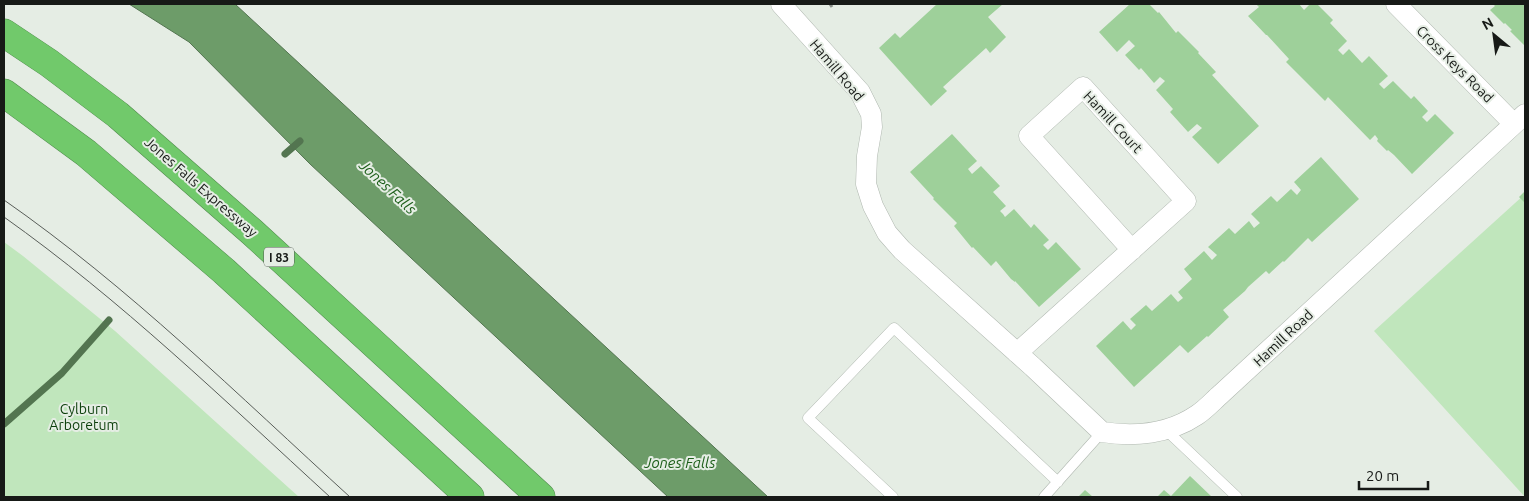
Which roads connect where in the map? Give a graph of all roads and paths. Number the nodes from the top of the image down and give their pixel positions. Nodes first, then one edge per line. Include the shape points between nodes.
1 (781, 4) edge
2 (1396, 4) edge
3 (4, 33) edge
4 (4, 93) edge
5 (1520, 119) edge
6 (1132, 250) junction
7 (1017, 353) junction
8 (1166, 430) junction
9 (1102, 432) junction
10 (1058, 482) junction
11 (470, 497) edge
12 (540, 497) edge
13 (893, 497) edge
14 (1044, 497) edge
15 (1237, 497) edge

1 - 7 street, Hamill Road via 860,92 871,114 866,184 887,233
2 - 5 street, Cross Keys Road
3 - 12 highway, Jones Falls Expressway / I 83 via 118,115 252,232
4 - 11 highway via 86,152 224,271
5 - 8 street, Hamill Road via 1197,416
6 - 6 street, Hamill Court via 1186,201 1083,87 1029,136
6 - 7 street
7 - 9 street, Hamill Road
8 - 9 street, Hamill Road via 1131,434
8 - 15 lane
9 - 10 lane
10 - 13 lane via 894,328 808,418
10 - 14 lane

